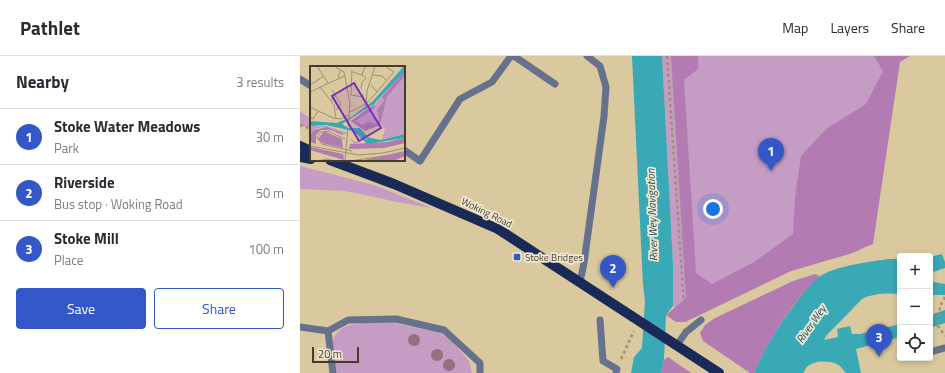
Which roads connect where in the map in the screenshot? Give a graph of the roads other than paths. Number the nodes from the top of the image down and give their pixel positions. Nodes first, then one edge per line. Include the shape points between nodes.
1 (511, 56) edge
2 (514, 56) edge
3 (587, 56) edge
4 (600, 56) edge
5 (600, 66) junction
6 (300, 79) edge
7 (555, 84) dead end
8 (310, 85) edge
9 (300, 146) edge
10 (310, 151) edge
11 (405, 151) edge
12 (300, 157) edge
13 (310, 159) edge
14 (331, 161) edge
15 (580, 282) junction
16 (600, 320) dead end
17 (701, 320) dead end
18 (300, 328) edge
19 (328, 331) junction
20 (673, 343) junction
21 (945, 348) edge
22 (933, 351) edge
23 (616, 371) edge
24 (333, 373) edge
25 (480, 373) edge
26 (719, 373) edge

1 - 11 street via 492,82 460,98 420,161
2 - 7 street
3 - 5 street
4 - 5 street
5 - 15 street via 606,87 604,116
6 - 8 street
9 - 10 main road
12 - 13 main road
14 - 15 main road, Woking Road via 394,184 498,229
15 - 20 main road, Woking Road
16 - 23 street via 603,361
17 - 20 street
18 - 19 street
19 - 24 street
19 - 25 street via 348,320 396,319 444,330 480,363
20 - 26 main road, Woking Road
21 - 22 street

